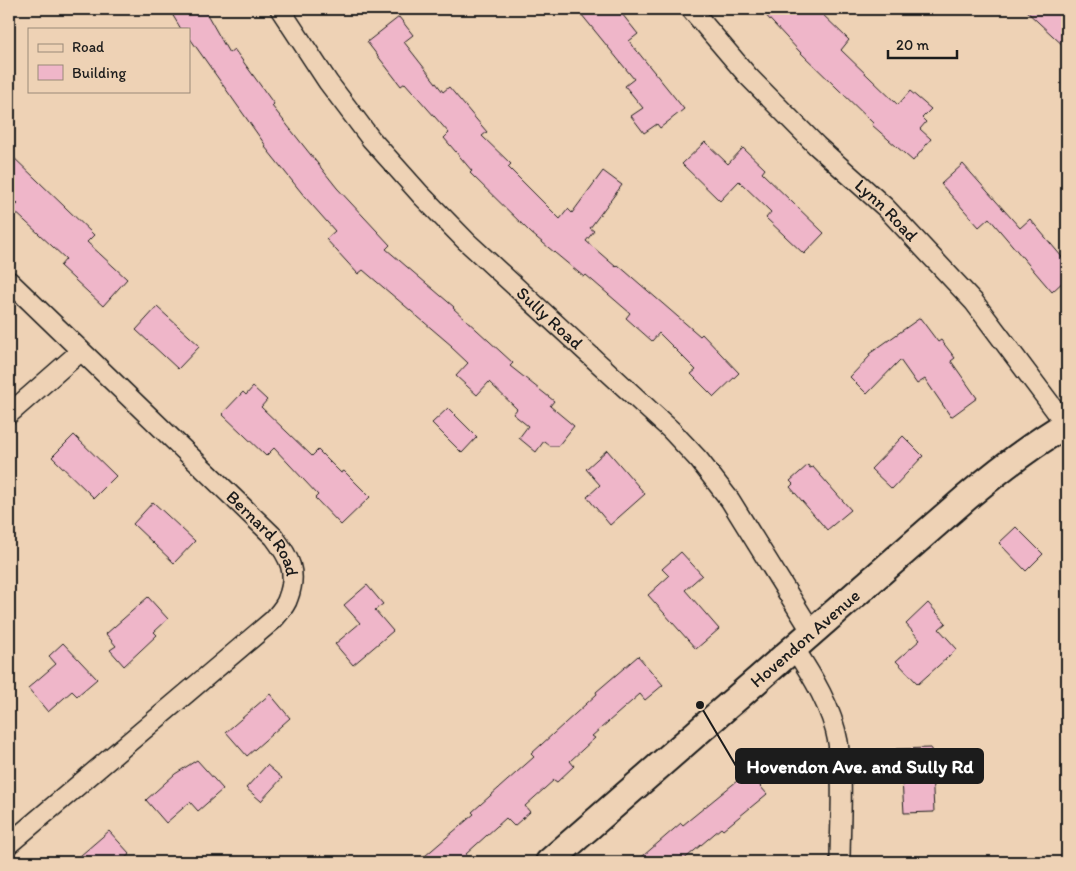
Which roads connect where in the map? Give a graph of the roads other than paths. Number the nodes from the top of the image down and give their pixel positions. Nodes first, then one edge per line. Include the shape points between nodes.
1 (280, 9) edge
2 (691, 9) edge
3 (9, 281) edge
4 (81, 351) junction
5 (9, 414) edge
6 (1067, 425) edge
7 (803, 640) junction
8 (9, 844) edge
9 (549, 862) edge
10 (840, 862) edge

1 - 7 street, Sully Road via 328,82 371,139 421,194 466,241 670,430 698,460 730,500
2 - 6 street, Lynn Road via 748,76 817,146 886,208 974,302
3 - 4 street, Bernard Road
4 - 5 street
4 - 8 street, Bernard Road via 274,537 288,554 293,576 288,599 273,620
6 - 7 street, Hovendon Avenue via 1004,467
7 - 9 street, Hovendon Avenue
7 - 10 street, Sully Road via 812,675 837,741 841,773

